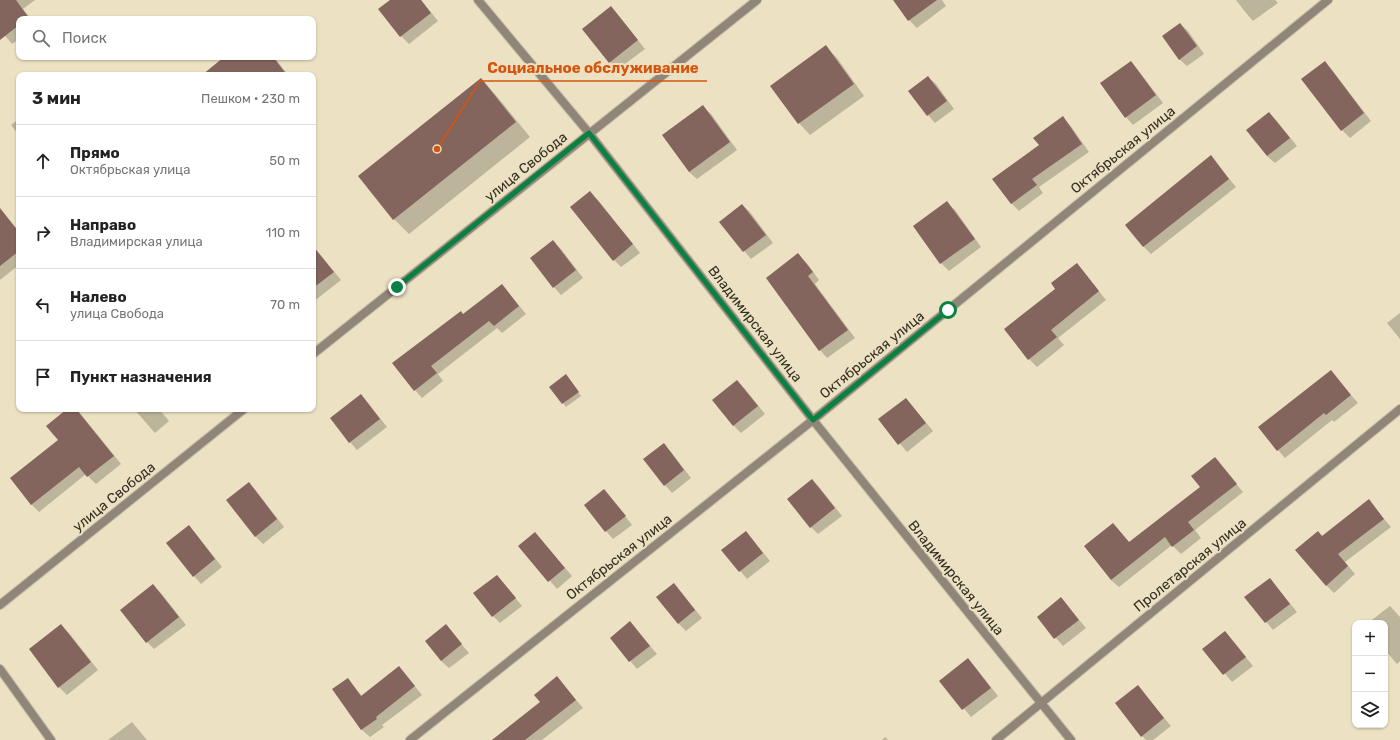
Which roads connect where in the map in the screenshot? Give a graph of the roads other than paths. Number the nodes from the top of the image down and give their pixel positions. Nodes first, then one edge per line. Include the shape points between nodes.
1 (478, 0) edge
2 (756, 0) edge
3 (1328, 0) edge
4 (589, 133) junction
5 (316, 352) edge
6 (1400, 409) edge
7 (240, 412) edge
8 (813, 420) junction
9 (0, 605) edge
10 (0, 669) edge
11 (1041, 704) junction
12 (52, 740) edge
13 (410, 740) edge
14 (996, 740) edge
15 (1071, 740) edge

1 - 4 street, Владимирская улица
2 - 4 street, улица Свобода
3 - 8 street, Октябрьская улица
4 - 5 street, улица Свобода
4 - 8 street, Владимирская улица
6 - 11 street, Пролетарская улица
7 - 9 street, улица Свобода
8 - 11 street, Владимирская улица
8 - 13 street, Октябрьская улица
10 - 12 street
11 - 14 street, Пролетарская улица
11 - 15 street, Владимирская улица

